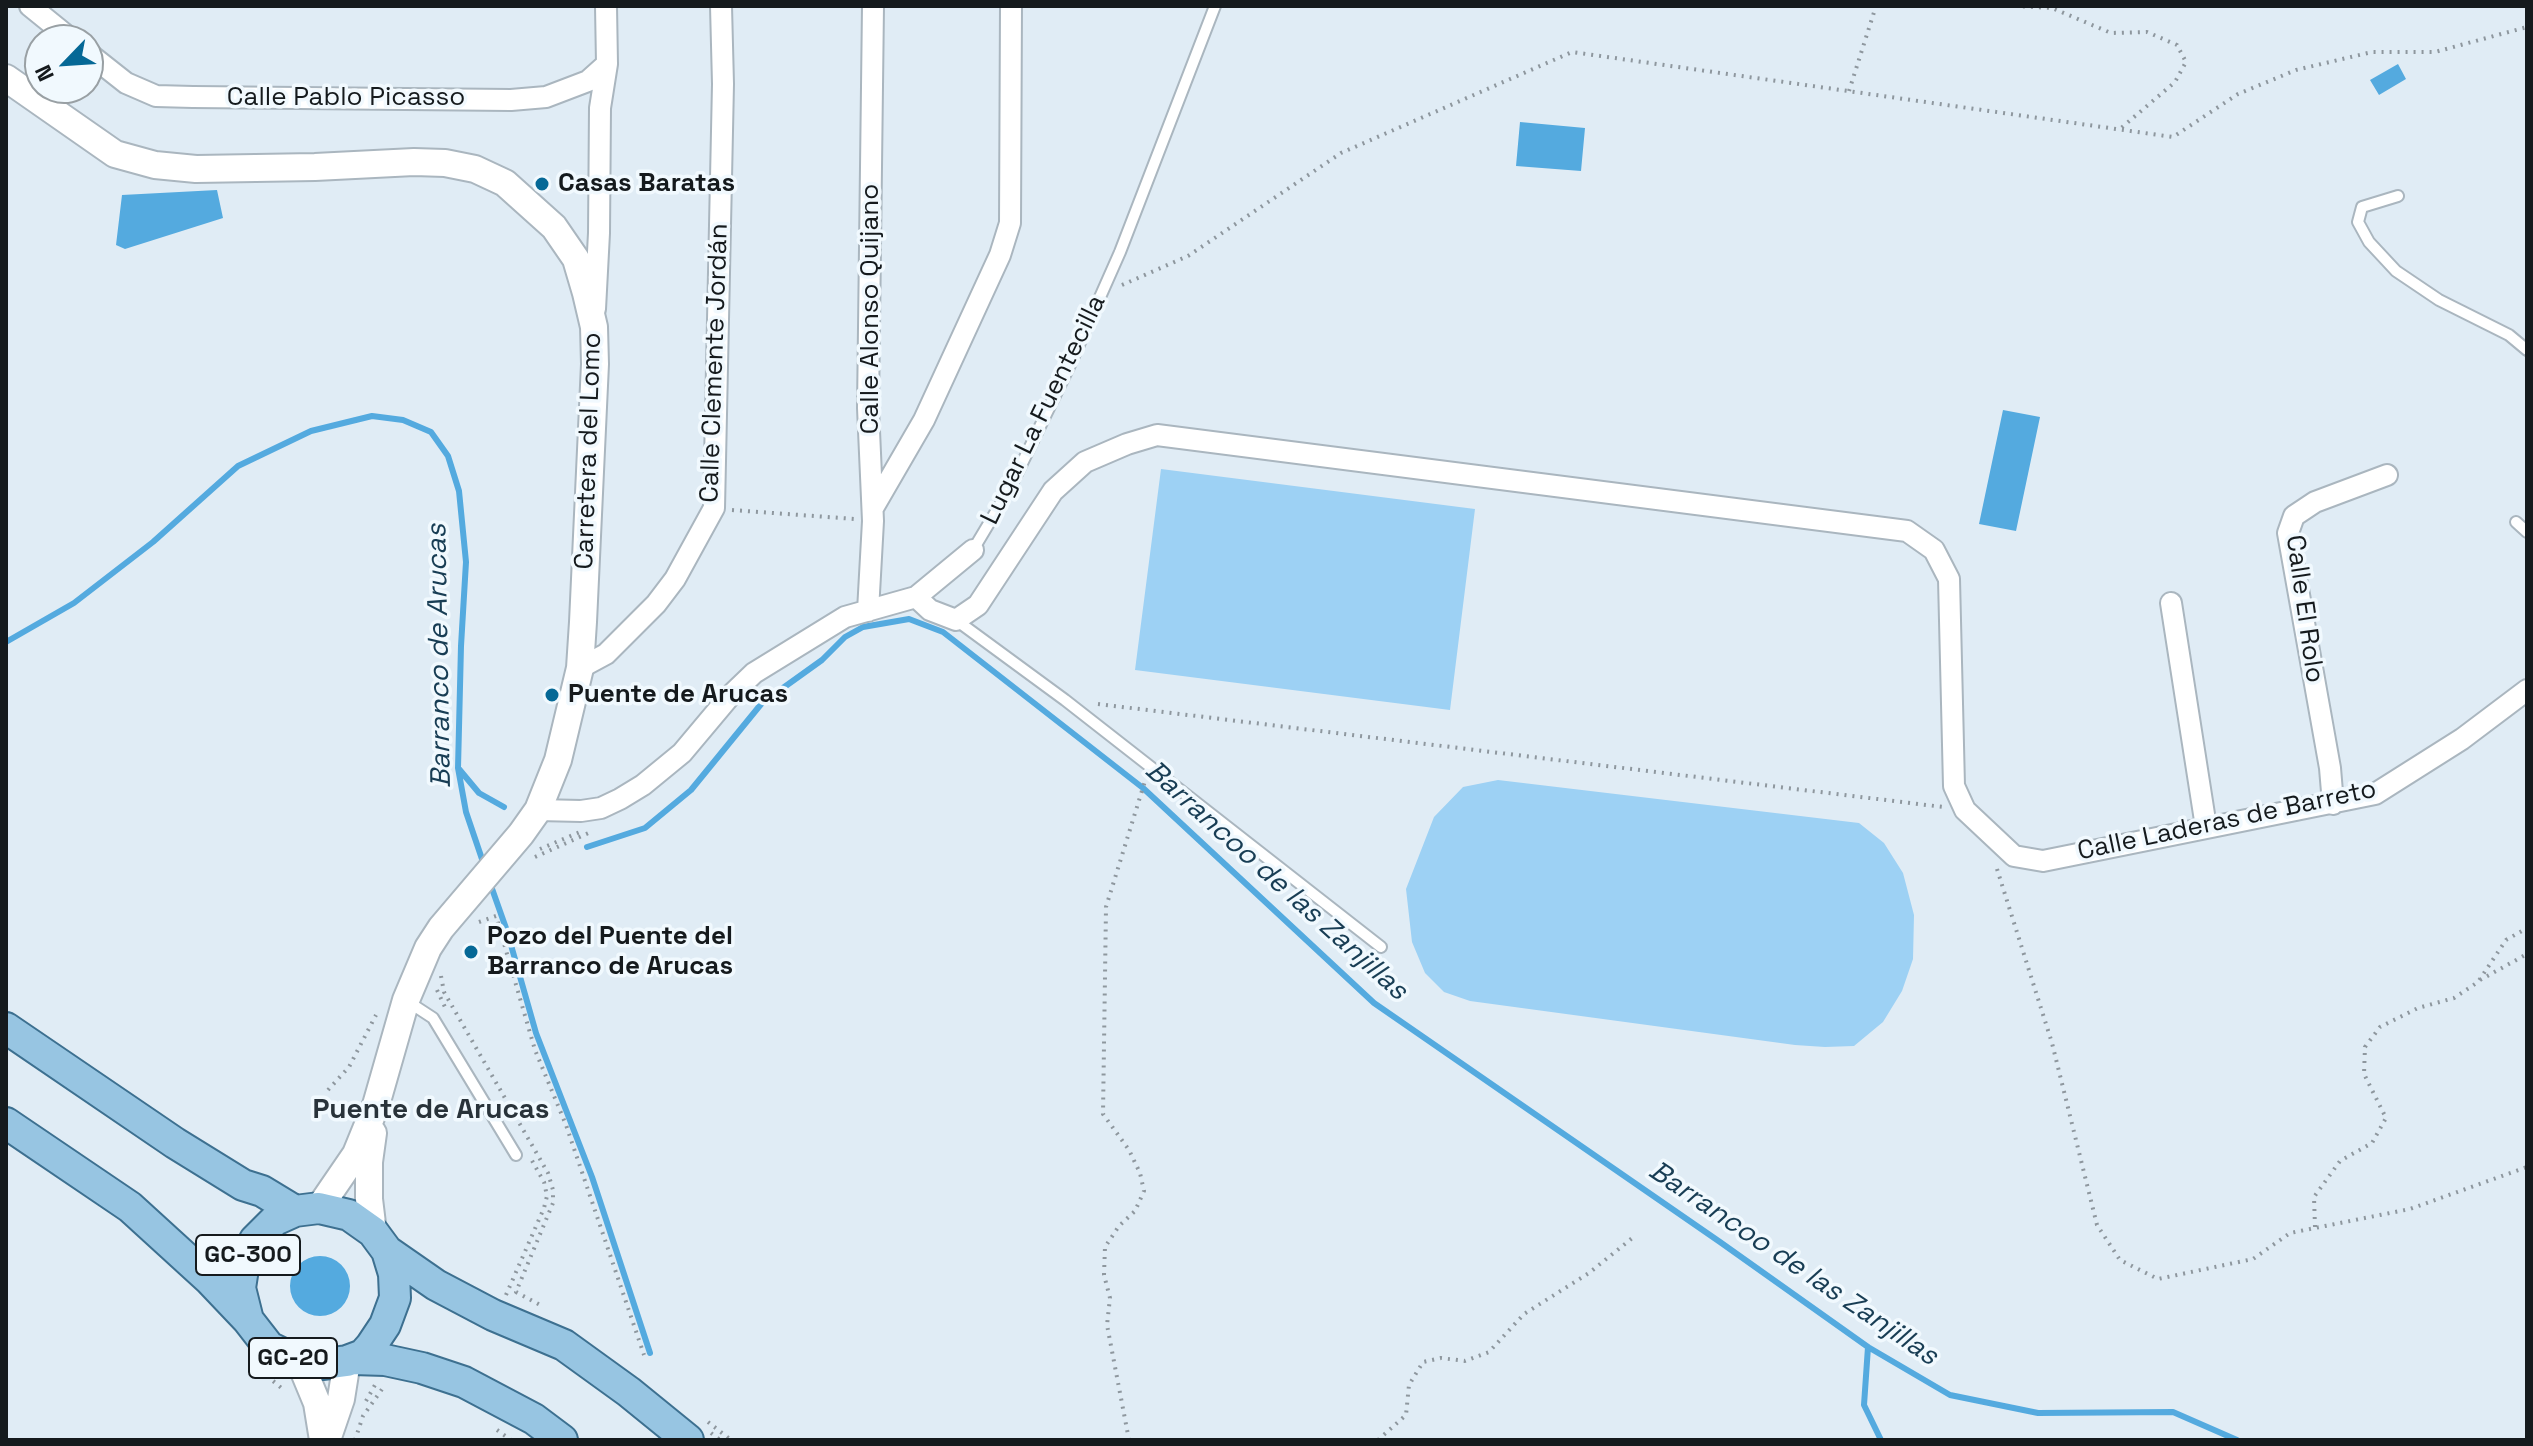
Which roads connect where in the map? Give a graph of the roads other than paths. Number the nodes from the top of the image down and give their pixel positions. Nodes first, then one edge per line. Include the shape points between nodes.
1 (30, 6) edge
2 (606, 6) edge
3 (721, 6) edge
4 (873, 6) edge
5 (1011, 6) edge
6 (1215, 6) edge
7 (52, 24) edge
8 (607, 64) junction
9 (104, 66) edge
10 (6, 78) edge
11 (2398, 196) dead end
12 (594, 327) junction
13 (2527, 350) edge
14 (2387, 475) dead end
15 (873, 514) junction
16 (2516, 522) dead end
17 (2527, 532) edge
18 (973, 550) joint
19 (916, 597) junction
20 (2171, 603) dead end
21 (868, 611) junction
22 (956, 620) junction
23 (580, 668) junction
24 (2527, 690) edge
25 (2333, 804) junction
26 (538, 810) junction
27 (2206, 827) junction
28 (1381, 947) dead end
29 (406, 1000) junction
30 (6, 1028) edge
31 (376, 1105) junction
32 (6, 1123) edge
33 (516, 1155) dead end
34 (307, 1210) junction
35 (380, 1242) junction
36 (248, 1320) junction
37 (350, 1360) junction
38 (300, 1362) junction
39 (698, 1431) edge
40 (325, 1440) edge
41 (562, 1440) edge

1 - 7 street
2 - 8 street
3 - 23 street, Calle Clemente Jordán via 714,508 656,604 606,654
4 - 15 street, Calle Alonso Quijano via 868,408
5 - 15 street via 1010,223 924,420
6 - 18 lane, Lugar La Fuentecilla via 1102,294 1010,488
8 - 9 street, Calle Pablo Picasso via 588,81 546,97 511,100 156,96
8 - 12 street via 600,108
10 - 12 main road, Carretera del Lomo / GC-300 via 115,154 155,165 196,169 414,162 475,169 505,183 554,227 576,259
11 - 13 lane via 2362,207 2358,222 2369,242 2396,271
12 - 23 main road, Carretera del Lomo / GC-300
14 - 25 street, Calle El Rolo via 2315,502 2294,516 2288,533
15 - 21 street, Calle Alonso Quijano
16 - 17 lane
18 - 19 street, Lugar La Fuentecilla
19 - 21 street, Lugar La Fuentecilla
19 - 22 street via 930,610
20 - 27 street
21 - 26 street, Lugar La Fuentecilla via 845,617 754,673 682,753 620,799 581,811
22 - 27 street, Calle Laderas de Barreto via 978,605 1053,491 1085,462 1157,435 1907,531 1934,550 1949,579 1954,786 1965,810 2014,856 2043,861
22 - 28 lane
23 - 26 main road, Carretera del Lomo / GC-300 via 558,760
24 - 25 street, Calle Laderas de Barreto via 2375,794
25 - 27 street, Calle Laderas de Barreto
26 - 29 main road, Carretera del Lomo / GC-300 via 526,845 441,928
29 - 31 main road, GC-300
29 - 33 lane via 433,1018
30 - 34 main road via 243,1185
31 - 34 main road, GC-300 via 356,1154
31 - 35 main road, GC-300 via 369,1199
32 - 36 main road via 130,1207
34 - 35 main road via 349,1215
34 - 36 main road, GC-300 via 275,1220 255,1240 240,1288
35 - 37 main road, GC-300 via 394,1274 395,1298 371,1346
35 - 39 main road via 436,1285 564,1345 629,1392
36 - 38 main road, GC-20 via 269,1347
37 - 38 main road, GC-20
37 - 40 main road
37 - 41 main road via 385,1360 464,1382
38 - 40 main road

